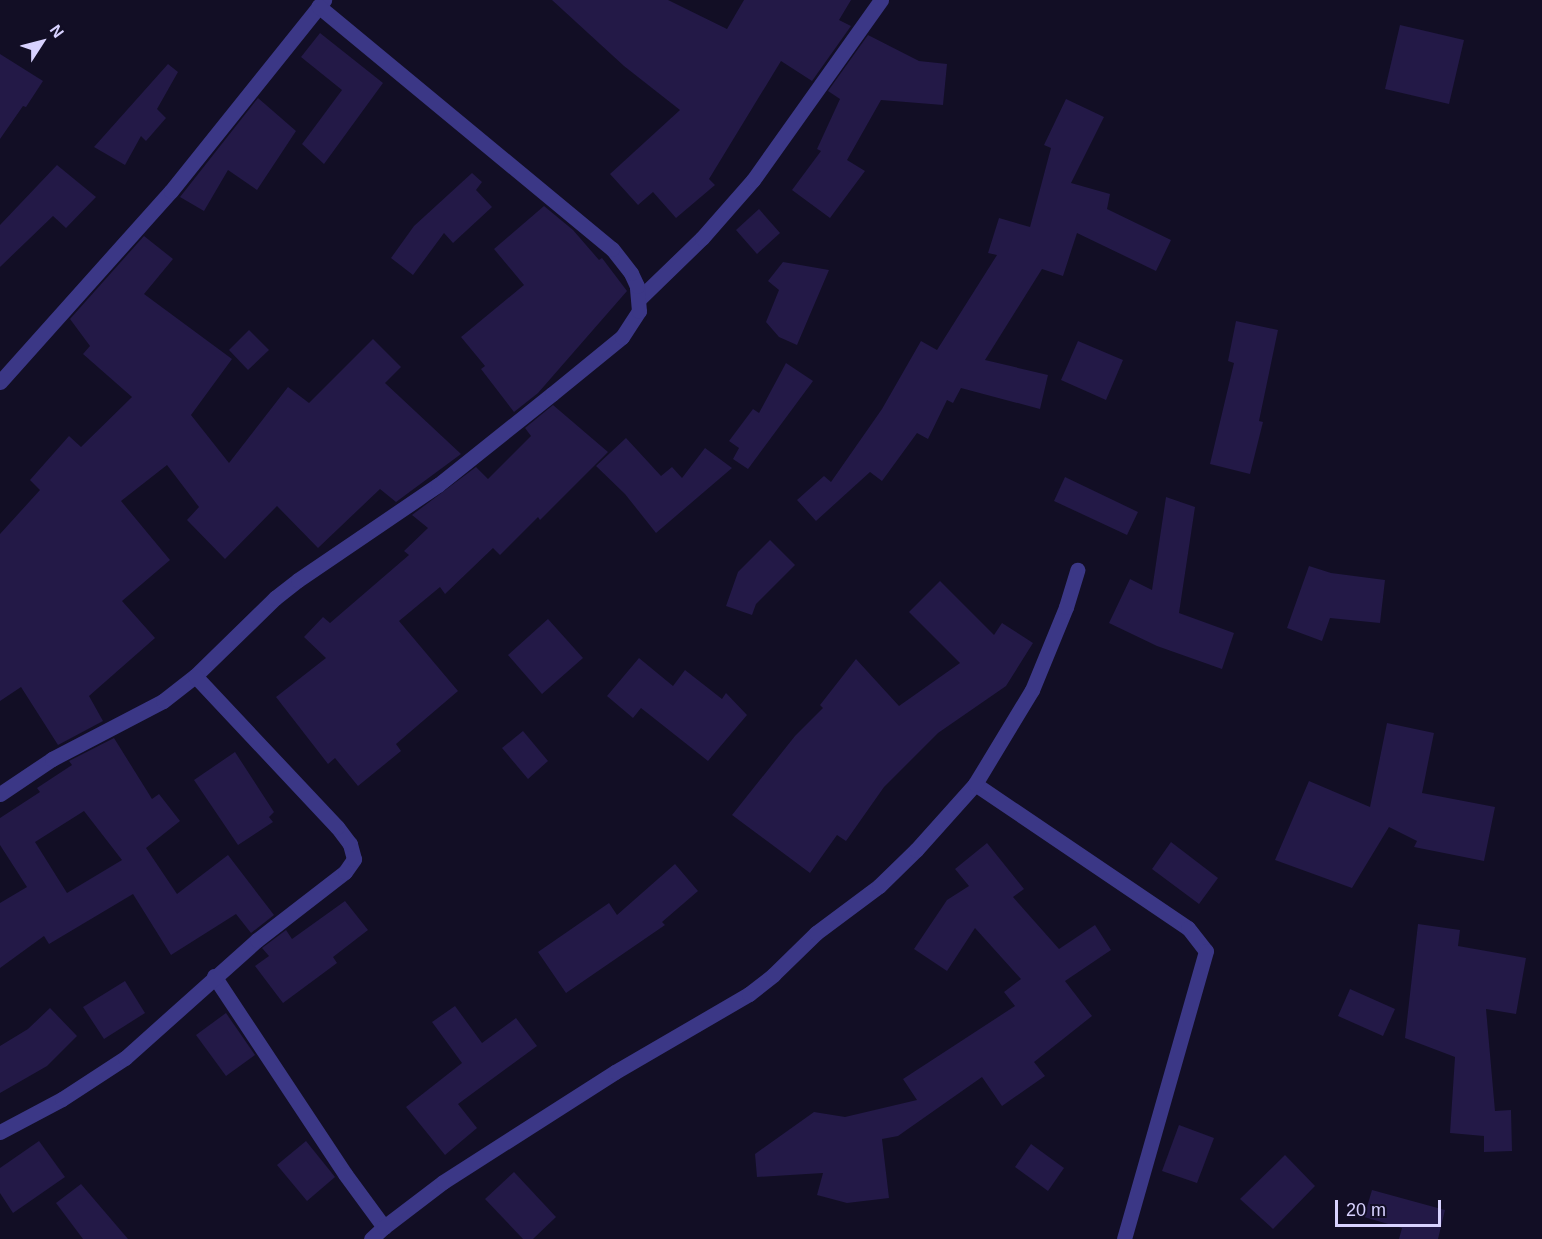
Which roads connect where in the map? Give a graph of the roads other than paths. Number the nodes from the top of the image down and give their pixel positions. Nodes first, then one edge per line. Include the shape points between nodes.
1 (881, 0) edge
2 (321, 3) edge
3 (639, 298) junction
4 (0, 382) edge
5 (1077, 570) dead end
6 (195, 676) junction
7 (975, 784) junction
8 (0, 794) edge
9 (214, 976) junction
10 (0, 1132) edge
11 (384, 1227) junction
12 (371, 1239) edge
13 (1124, 1239) edge

1 - 3 street via 753,180 702,238
2 - 3 street via 612,249 631,273
2 - 4 street via 171,191
3 - 6 street via 639,311 622,337 438,485 275,598
5 - 7 street via 1032,690
6 - 8 street via 163,701 52,759
6 - 9 street via 337,827 350,844 354,859 345,872
7 - 11 street via 879,886 816,933 749,994 615,1072 443,1182
7 - 13 street via 1188,928 1206,951
9 - 10 street via 125,1058 62,1099
9 - 11 street
11 - 12 street

